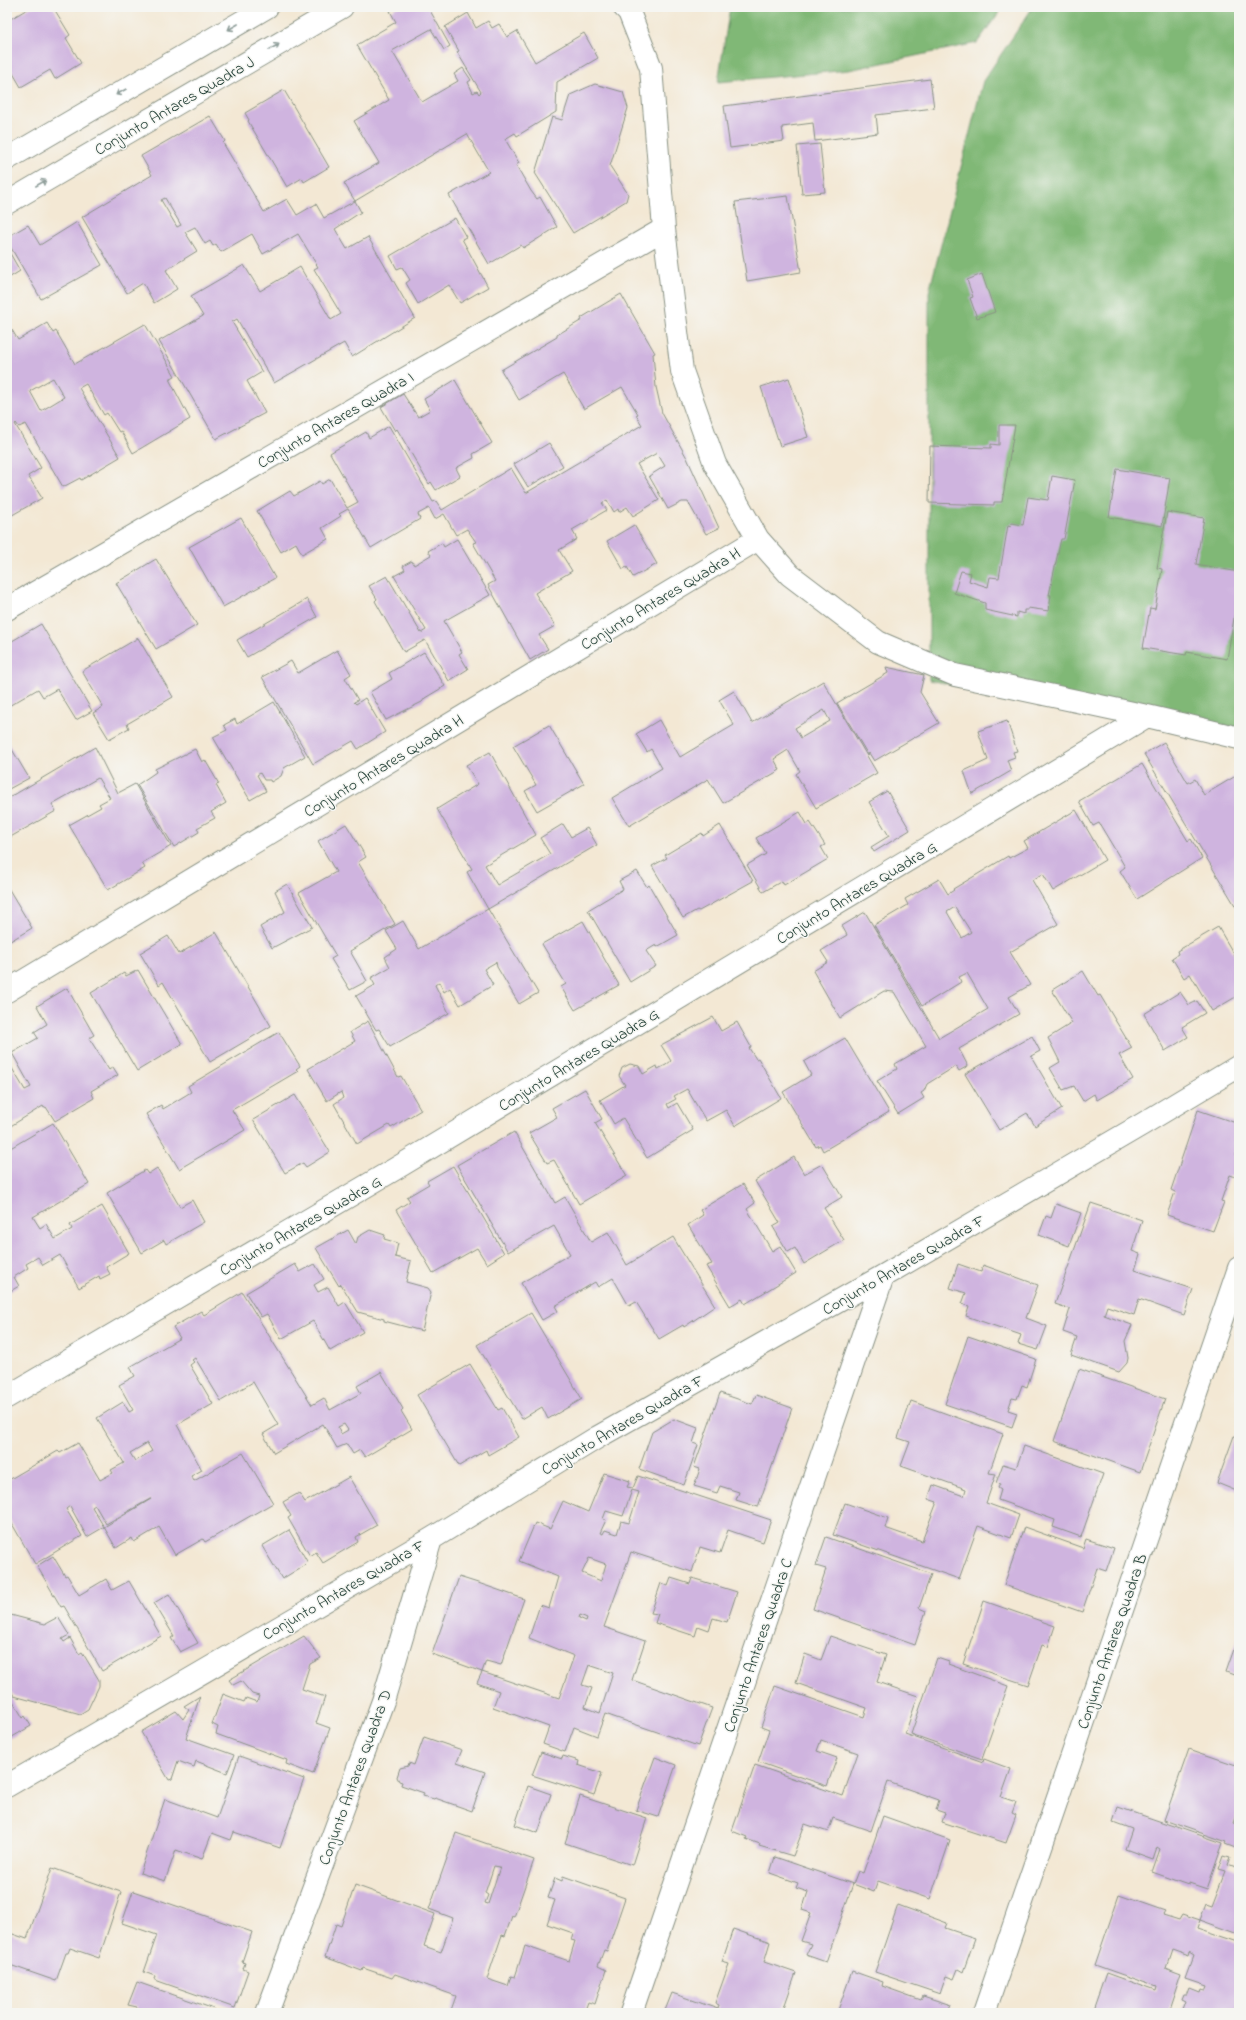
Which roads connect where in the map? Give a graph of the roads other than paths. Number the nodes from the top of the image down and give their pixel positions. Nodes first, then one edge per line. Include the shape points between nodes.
1 (266, 7) edge
2 (342, 7) edge
3 (624, 7) edge
4 (7, 159) edge
5 (7, 203) edge
6 (664, 229) junction
7 (758, 539) junction
8 (7, 609) edge
9 (1147, 716) junction
10 (1239, 738) edge
11 (7, 990) edge
12 (1239, 1066) edge
13 (1239, 1268) edge
14 (883, 1276) junction
15 (7, 1397) edge
16 (431, 1539) junction
17 (7, 1786) edge
18 (267, 2013) edge
19 (631, 2013) edge
20 (984, 2013) edge

1 -> 4 street
5 -> 2 street, Conjunto Antares Quadra J
3 - 6 street via 651,68
6 - 7 street via 682,371 715,464
6 - 8 street, Conjunto Antares Quadra I
7 - 9 street via 790,575 878,642 955,675
7 - 11 street, Conjunto Antares Quadra H
9 - 10 street
9 - 15 street, Conjunto Antares Quadra G via 395,1169
12 - 14 street, Conjunto Antares Quadra F
13 - 20 street, Conjunto Antares Quadra B
14 - 16 street, Conjunto Antares Quadra F via 598,1437
14 - 19 street, Conjunto Antares Quadra C
16 - 17 street, Conjunto Antares Quadra F
16 - 18 street, Conjunto Antares Quadra D via 383,1701

